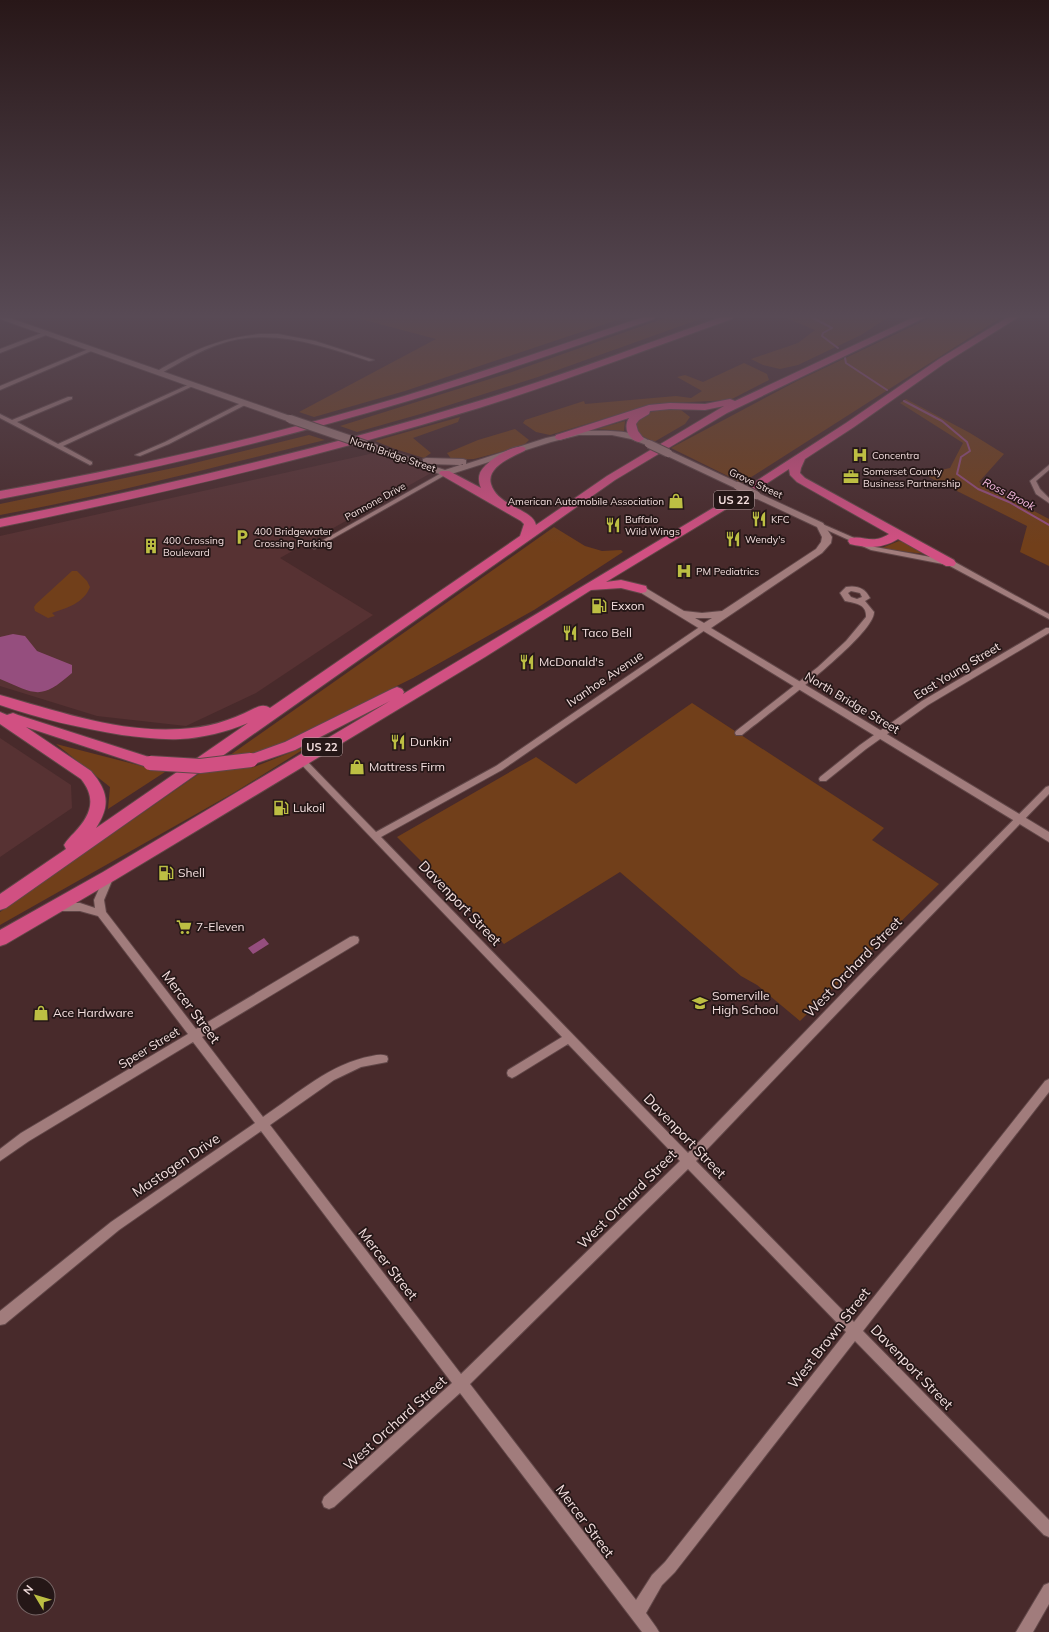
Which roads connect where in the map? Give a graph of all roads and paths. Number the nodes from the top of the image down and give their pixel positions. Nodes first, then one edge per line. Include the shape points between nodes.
1 (174, 393) edge
2 (216, 393) edge
3 (420, 393) edge
4 (513, 393) edge
5 (753, 393) edge
6 (758, 393) edge
7 (895, 393) edge
8 (70, 398) dead end
9 (245, 403) junction
10 (0, 416) edge
11 (13, 422) junction
12 (686, 432) junction
13 (560, 437) junction
14 (644, 442) junction
15 (58, 446) junction
16 (520, 449) junction
17 (138, 455) dead end
18 (400, 456) junction
19 (494, 458) junction
20 (800, 458) junction
21 (90, 463) dead end
22 (1049, 467) edge
23 (445, 473) junction
24 (811, 486) junction
25 (757, 490) junction
26 (0, 495) edge
27 (497, 501) junction
28 (1049, 501) edge
29 (563, 511) junction
30 (519, 513) junction
31 (0, 523) edge
32 (820, 525) junction
33 (898, 534) junction
34 (525, 538) junction
35 (854, 541) junction
36 (314, 547) dead end
37 (647, 552) junction
38 (950, 563) junction
39 (585, 588) junction
40 (642, 589) junction
41 (861, 601) dead end
42 (675, 610) junction
43 (729, 612) junction
44 (1049, 617) edge
45 (536, 618) junction
46 (704, 628) junction
47 (1049, 630) edge
48 (316, 684) junction
49 (799, 686) junction
50 (0, 700) edge
51 (0, 714) edge
52 (0, 718) edge
53 (739, 732) dead end
54 (879, 735) junction
55 (301, 760) junction
56 (823, 779) dead end
57 (1049, 789) edge
58 (1019, 819) junction
59 (375, 836) junction
60 (1049, 838) edge
61 (109, 876) junction
62 (34, 879) junction
63 (0, 903) edge
64 (56, 907) junction
65 (101, 914) junction
66 (0, 939) edge
67 (354, 940) dead end
68 (194, 1036) junction
69 (569, 1038) junction
70 (383, 1059) dead end
71 (512, 1074) dead end
72 (1049, 1084) edge
73 (262, 1125) junction
74 (0, 1156) edge
75 (688, 1160) junction
76 (0, 1319) edge
77 (855, 1331) junction
78 (461, 1384) junction
79 (329, 1502) dead end
80 (1049, 1530) edge
81 (1049, 1590) edge
82 (637, 1613) junction
83 (651, 1632) edge
84 (1024, 1632) edge

1 - 15 street
2 - 9 street, North Bridge Street
3 - 26 highway via 291,431 150,465
4 - 31 highway via 378,434 192,482
5 - 13 highway via 720,405 649,408
6 - 12 highway
7 - 20 highway, US 22
8 - 11 street
9 - 17 street
9 - 18 street, North Bridge Street, bridge
10 - 11 street
11 - 15 street
12 - 14 highway via 694,422 694,415 686,410 659,408 640,414 632,421 630,430
12 - 29 highway
13 - 14 street, Grove Street via 604,432 626,435
13 - 16 street, Grove Street
14 - 25 street, Grove Street, bridge via 738,486
15 - 21 street
16 - 19 street, Grove Street
16 - 27 highway via 500,459 486,472 485,485
18 - 19 street via 452,463
18 - 23 street, North Bridge Street
19 - 23 street, Grove Street
20 - 24 highway via 794,474
20 - 25 highway, US 22
22 - 28 street via 1034,482 1034,488
23 - 27 highway
23 - 36 street, Pannone Drive
24 - 25 highway via 786,480
24 - 33 highway
25 - 32 street, Grove Street
25 - 37 highway, US 22
27 - 30 highway
29 - 30 highway via 534,516
29 - 34 highway
30 - 34 highway via 530,523
32 - 35 street, Grove Street
32 - 43 street, Ivanhoe Avenue via 827,538 819,551
33 - 35 highway via 878,544
33 - 38 highway
34 - 48 highway
35 - 38 street, Grove Street via 881,551
37 - 39 highway, US 22
37 - 40 highway via 637,564 634,574
38 - 44 street, Grove Street
39 - 40 highway via 621,584
39 - 45 highway, US 22
40 - 42 street, North Bridge Street
41 - 49 street via 871,614 868,622 849,644
42 - 43 street via 702,616
42 - 46 street, North Bridge Street
43 - 46 street, Ivanhoe Avenue
45 - 51 highway, bridge via 303,740 251,760 212,766 182,767 150,763
45 - 55 highway, US 22
46 - 49 street, North Bridge Street
46 - 59 street, Ivanhoe Avenue via 499,768
47 - 54 street, East Young Street via 925,704
48 - 50 highway via 234,724 185,734 157,734 102,727
48 - 62 highway
49 - 53 street
49 - 54 street, North Bridge Street
52 - 62 highway via 86,775 98,792 98,807 92,822 80,837
54 - 56 street, East Young Street
54 - 58 street, North Bridge Street
55 - 59 street, Davenport Street
55 - 61 highway, US 22
57 - 58 street, West Orchard Street
58 - 60 street, North Bridge Street
58 - 75 street, West Orchard Street
59 - 69 street, Davenport Street
61 - 64 highway, US 22
61 - 65 street via 99,900
62 - 63 highway
64 - 65 street via 80,907
64 - 66 highway, US 22
65 - 68 street, Mercer Street
67 - 68 street, Speer Street
68 - 73 street, Mercer Street
68 - 74 street, Speer Street via 25,1137
69 - 71 street
69 - 75 street, Davenport Street
70 - 73 street, Mastogen Drive via 359,1062 330,1076
72 - 77 street, West Brown Street
73 - 76 street, Mastogen Drive via 115,1226
73 - 78 street, Mercer Street
75 - 77 street, Davenport Street
75 - 78 street, West Orchard Street
77 - 80 street, Davenport Street
77 - 82 street, West Brown Street via 657,1580
78 - 79 street, West Orchard Street
78 - 82 street, Mercer Street
81 - 84 street
82 - 83 street, Mercer Street

